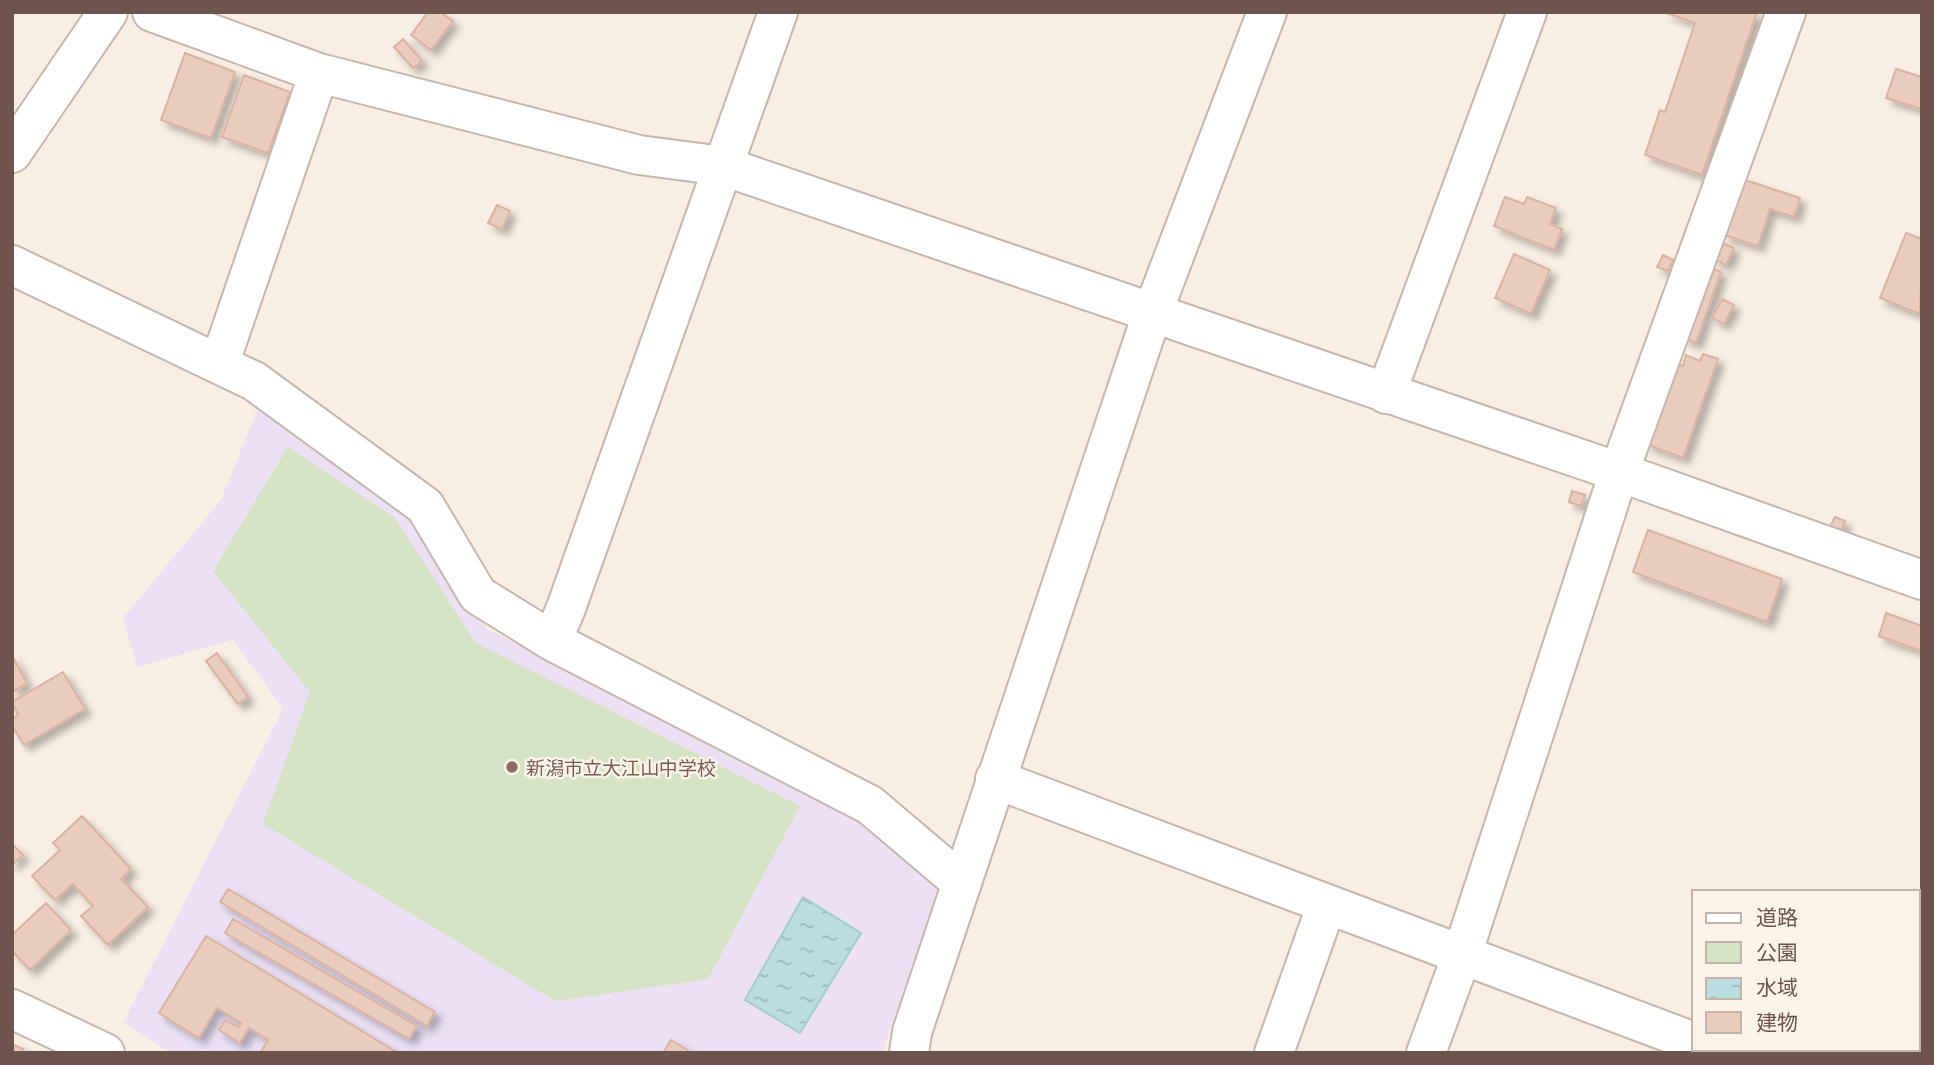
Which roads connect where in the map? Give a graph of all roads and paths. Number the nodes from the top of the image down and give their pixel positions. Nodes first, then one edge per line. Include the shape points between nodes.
1 (108, 12) edge
2 (152, 12) edge
3 (778, 12) edge
4 (1268, 12) edge
5 (1527, 12) edge
6 (1786, 12) edge
7 (319, 73) junction
8 (12, 153) edge
9 (723, 166) junction
10 (12, 265) edge
11 (1152, 314) junction
12 (220, 362) junction
13 (1386, 394) junction
14 (1619, 472) junction
15 (1922, 580) edge
16 (552, 641) junction
17 (995, 779) junction
18 (962, 883) junction
19 (1327, 904) junction
20 (1462, 955) junction
21 (12, 1009) edge
22 (1692, 1041) edge
23 (105, 1053) edge
24 (909, 1053) edge
25 (1275, 1053) edge
26 (1426, 1053) edge

1 - 8 street
2 - 7 street
3 - 9 street
4 - 11 street
5 - 13 street
6 - 14 street
7 - 9 street via 639,155
7 - 12 street
9 - 11 street
9 - 16 street
10 - 12 street
11 - 13 street
11 - 17 street
12 - 16 street via 254,381 425,506 478,595
13 - 14 street
14 - 15 street
14 - 20 street
16 - 18 street via 870,805
17 - 18 street
17 - 19 street
18 - 24 street
19 - 20 street
19 - 25 street
20 - 22 street
20 - 26 street
21 - 23 street

